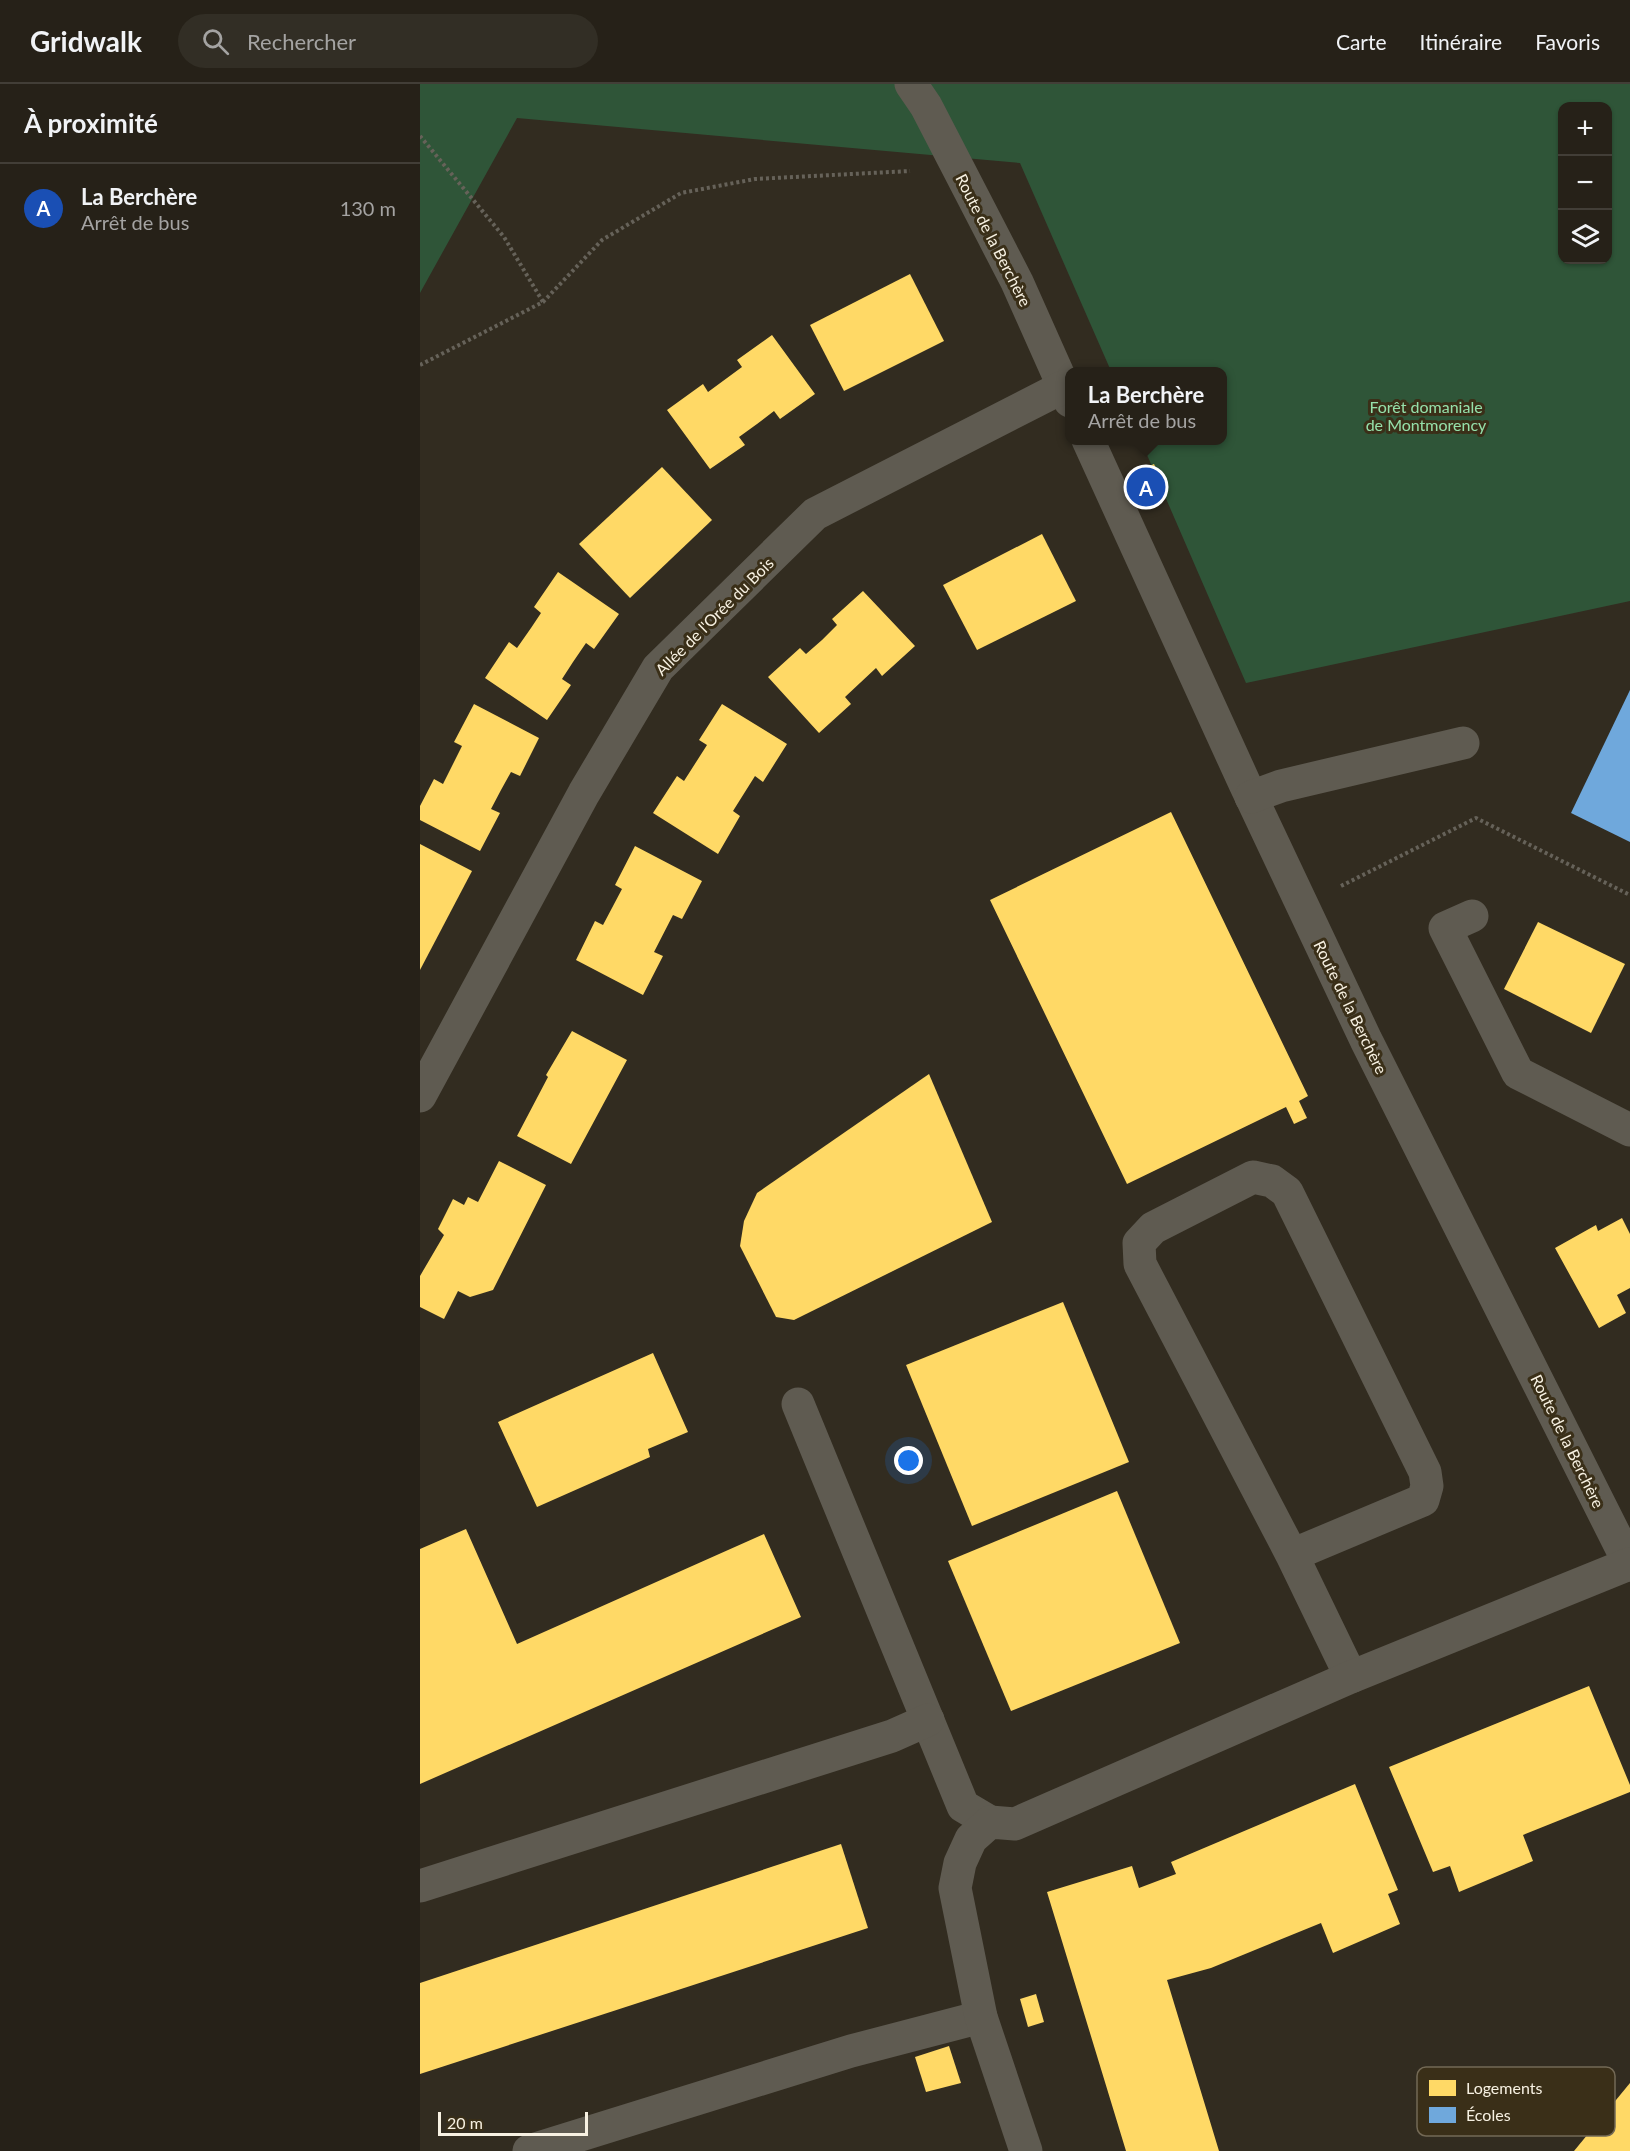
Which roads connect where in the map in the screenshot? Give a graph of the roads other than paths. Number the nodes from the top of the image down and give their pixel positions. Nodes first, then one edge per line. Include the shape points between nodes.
1 (911, 84) edge
2 (1065, 392) edge
3 (1065, 394) edge
4 (1090, 445) edge
5 (1463, 743) dead end
6 (1251, 797) junction
7 (1472, 916) dead end
8 (420, 1096) edge
9 (1630, 1131) edge
10 (798, 1404) dead end
11 (1292, 1556) junction
12 (1630, 1564) edge
13 (1351, 1677) junction
14 (928, 1719) junction
15 (990, 1822) junction
16 (420, 1886) edge
17 (981, 2017) junction
18 (529, 2151) edge
19 (1026, 2151) edge

1 - 2 street, Route de la Berchère via 1017,282
3 - 8 street, Allée de l'Orée du Bois via 815,514 658,668 584,794
4 - 6 street, Route de la Berchère
5 - 6 street via 1281,786
6 - 12 street, Route de la Berchère via 1366,1040
7 - 9 street via 1445,928 1518,1073
10 - 14 street
11 - 11 street via 1140,1264 1139,1243 1153,1228 1253,1177 1272,1181 1287,1192 1425,1472 1427,1486 1423,1500
11 - 13 street
12 - 13 street
13 - 15 street via 1015,1824
14 - 15 street via 963,1806
14 - 16 street via 892,1736
15 - 17 street via 971,1839 960,1863 955,1888
17 - 18 street via 851,2051
17 - 19 street

